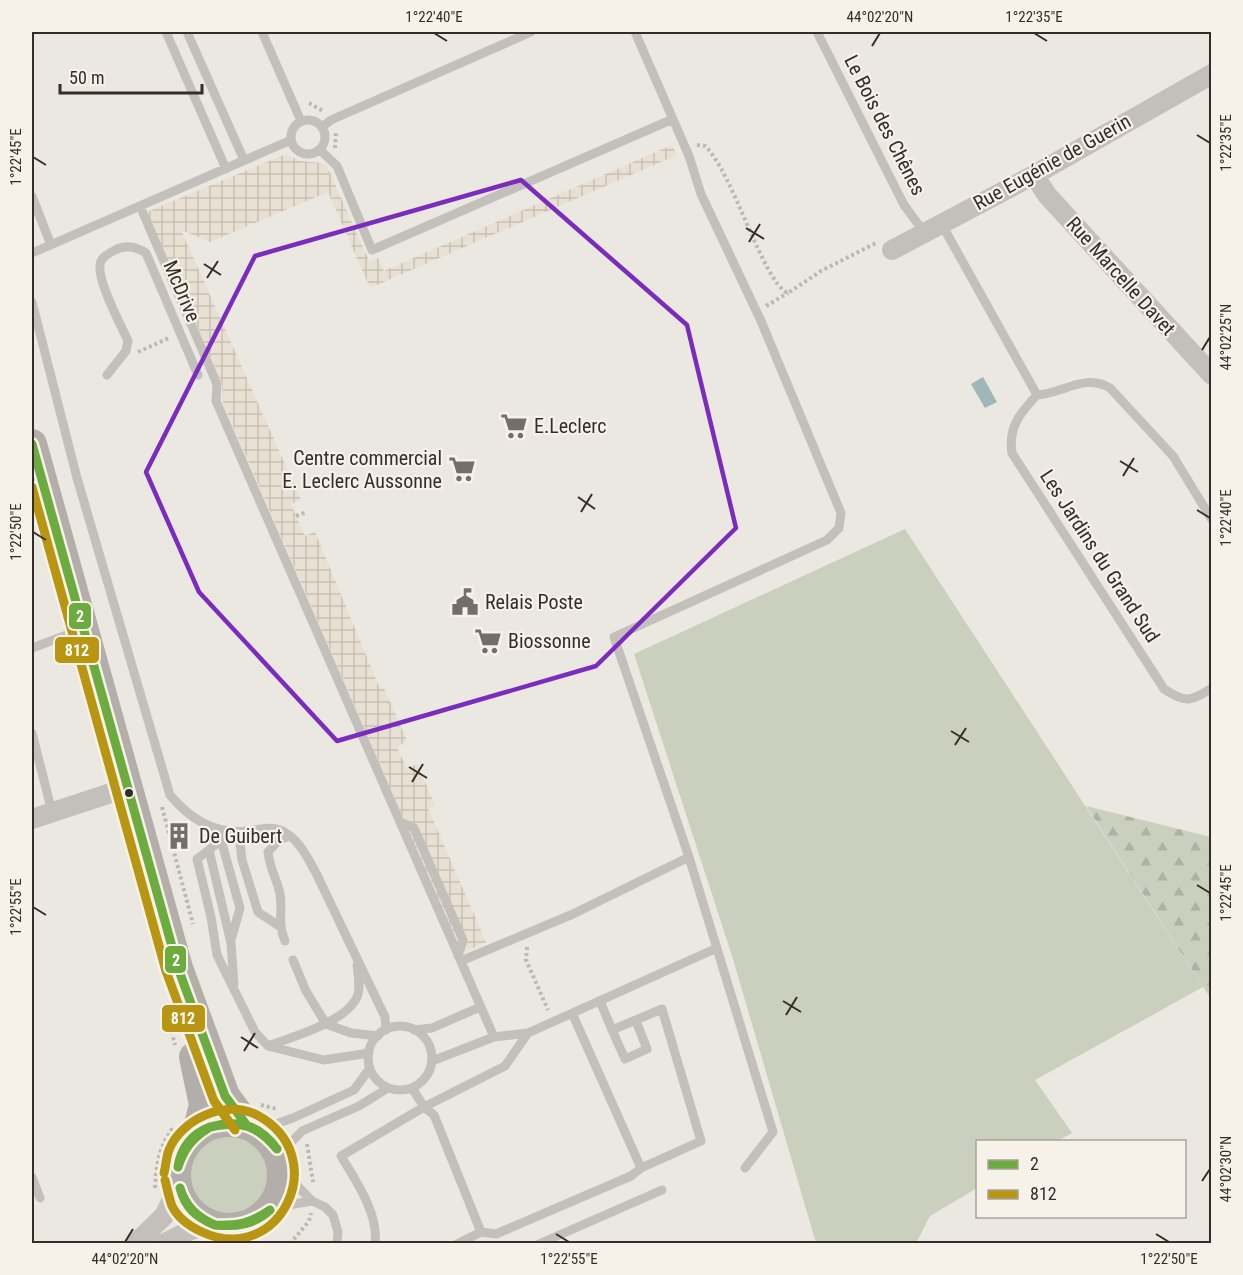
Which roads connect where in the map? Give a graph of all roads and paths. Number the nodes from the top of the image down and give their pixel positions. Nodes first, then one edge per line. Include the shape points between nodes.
1 (166, 32) edge
2 (187, 32) edge
3 (262, 32) edge
4 (531, 32) edge
5 (635, 32) edge
6 (817, 32) edge
7 (1212, 74) edge
8 (307, 100) dead end
9 (674, 119) junction
10 (331, 120) junction
11 (302, 121) junction
12 (322, 127) junction
13 (291, 140) junction
14 (686, 149) junction
15 (320, 150) junction
16 (328, 158) junction
17 (244, 160) junction
18 (225, 168) junction
19 (1034, 175) junction
20 (32, 196) edge
21 (140, 206) junction
22 (932, 228) junction
23 (51, 245) junction
24 (892, 250) joint
25 (32, 253) edge
26 (788, 293) junction
27 (32, 302) edge
28 (757, 311) junction
29 (174, 336) dead end
30 (126, 351) junction
31 (107, 375) dead end
32 (198, 375) dead end
33 (1212, 375) edge
34 (1037, 395) junction
35 (32, 444) edge
36 (307, 512) dead end
37 (296, 516) dead end
38 (1212, 520) edge
39 (82, 630) junction
40 (32, 648) edge
41 (1212, 688) edge
42 (32, 733) edge
43 (126, 788) junction
44 (52, 812) junction
45 (32, 819) edge
46 (226, 831) junction
47 (245, 831) junction
48 (289, 836) junction
49 (221, 840) junction
50 (209, 850) junction
51 (689, 857) junction
52 (279, 926) junction
53 (524, 936) junction
54 (285, 941) dead end
55 (231, 943) junction
56 (717, 948) junction
57 (355, 955) junction
58 (460, 958) junction
59 (293, 960) dead end
60 (178, 968) junction
61 (234, 986) junction
62 (600, 1001) junction
63 (480, 1007) junction
64 (572, 1013) junction
65 (636, 1021) junction
66 (554, 1022) junction
67 (326, 1024) junction
68 (414, 1030) junction
69 (612, 1030) junction
70 (382, 1033) junction
71 (528, 1033) junction
72 (494, 1037) junction
73 (268, 1046) junction
74 (369, 1053) junction
75 (432, 1061) junction
76 (370, 1068) junction
77 (388, 1088) junction
78 (412, 1088) junction
79 (424, 1107) junction
80 (252, 1127) junction
81 (186, 1129) junction
82 (306, 1139) dead end
83 (281, 1163) junction
84 (641, 1168) junction
85 (745, 1168) dead end
86 (32, 1177) edge
87 (314, 1188) dead end
88 (32, 1189) edge
89 (662, 1190) dead end
90 (166, 1191) junction
91 (312, 1201) junction
92 (268, 1211) junction
93 (311, 1217) dead end
94 (224, 1232) edge
95 (481, 1232) junction
96 (158, 1235) edge
97 (135, 1244) edge
98 (267, 1244) edge
99 (290, 1244) edge
100 (337, 1244) edge
101 (375, 1244) edge
102 (457, 1244) edge
103 (539, 1244) edge

1 - 18 lane
2 - 17 lane
3 - 11 lane
4 - 10 lane
5 - 9 lane
6 - 22 lane, Le Bois des Chênes via 904,205
7 - 19 street, Rue Eugénie de Guerin
8 - 10 path
9 - 14 lane
9 - 16 lane via 372,250 337,166
10 - 12 lane
10 - 16 path via 337,138
11 - 12 lane via 313,120
11 - 13 lane via 294,127
12 - 15 lane via 326,136
13 - 15 lane via 302,153
13 - 17 lane
14 - 26 path via 705,146 711,152 771,274
14 - 28 lane via 700,194
15 - 16 lane
17 - 18 lane
18 - 21 lane
19 - 22 street, Rue Eugénie de Guerin
19 - 33 street, Rue Marcelle Davet via 1047,195
20 - 23 lane
21 - 23 lane
21 - 58 lane via 217,384 216,401
22 - 24 street, Rue Eugénie de Guerin
22 - 34 lane
23 - 25 lane
24 - 26 path via 882,240
26 - 28 path
27 - 46 lane via 79,486 165,783 184,810 206,826
28 - 51 lane via 841,513 838,528 827,540 614,637
29 - 30 path via 132,355
30 - 31 lane
30 - 32 lane, McDrive via 128,341 99,276 100,263 106,254 121,247 135,247 147,253
34 - 38 lane via 1054,394 1089,380 1110,388 1173,456
34 - 41 lane, Les Jardins du Grand Sud via 1012,429 1012,453 1164,689 1178,699 1193,700
35 - 39 main road
36 - 37 path
39 - 40 lane
39 - 43 main road
42 - 44 lane
43 - 44 street
43 - 60 main road
44 - 45 street
46 - 47 lane
46 - 49 lane
47 - 48 lane via 270,828
47 - 52 lane via 240,842 242,860 258,912
48 - 52 lane via 268,852 280,893
48 - 57 lane via 305,853
49 - 50 lane
49 - 55 lane via 240,908
50 - 55 lane
50 - 61 lane via 197,859 217,955
51 - 53 lane
51 - 56 lane
52 - 54 lane
53 - 58 lane
53 - 66 path via 528,944 526,960
55 - 61 lane
56 - 62 lane
56 - 85 lane via 773,1132
57 - 67 lane via 358,996
57 - 70 lane via 385,1017
58 - 63 lane
59 - 67 lane
60 - 80 main road via 225,1096
60 - 81 main road via 204,1105
61 - 73 lane via 255,1032
62 - 64 lane
62 - 69 lane
63 - 68 lane via 432,1028
63 - 72 lane
64 - 66 lane
64 - 84 lane
65 - 69 lane
65 - 69 lane via 647,1049 625,1059
65 - 84 lane via 662,1009 701,1141
66 - 71 lane
67 - 70 lane via 351,1033
67 - 73 lane
68 - 70 lane via 396,1027
68 - 75 lane via 428,1043
70 - 74 lane
71 - 72 lane
71 - 79 lane via 505,1066
72 - 75 lane
73 - 74 lane via 324,1060
74 - 76 lane
75 - 78 lane via 426,1077
76 - 77 lane
76 - 80 lane via 354,1090 293,1118
77 - 78 lane
77 - 83 lane via 359,1106 302,1131
78 - 79 lane
79 - 95 lane via 434,1115
79 - 101 lane via 341,1156 377,1230
80 - 81 main road via 219,1122
80 - 83 main road via 271,1141
81 - 90 main road
81 - 90 path via 162,1147 157,1160
82 - 87 path
83 - 91 lane
83 - 92 main road via 282,1184
84 - 95 lane via 631,1176 496,1234
86 - 88 lane via 40,1198
89 - 103 lane
90 - 94 main road
90 - 96 street
91 - 92 lane
91 - 100 lane via 333,1215
92 - 94 main road via 254,1222
92 - 98 main road
93 - 99 path
94 - 96 street via 191,1230
95 - 102 lane
96 - 97 street

